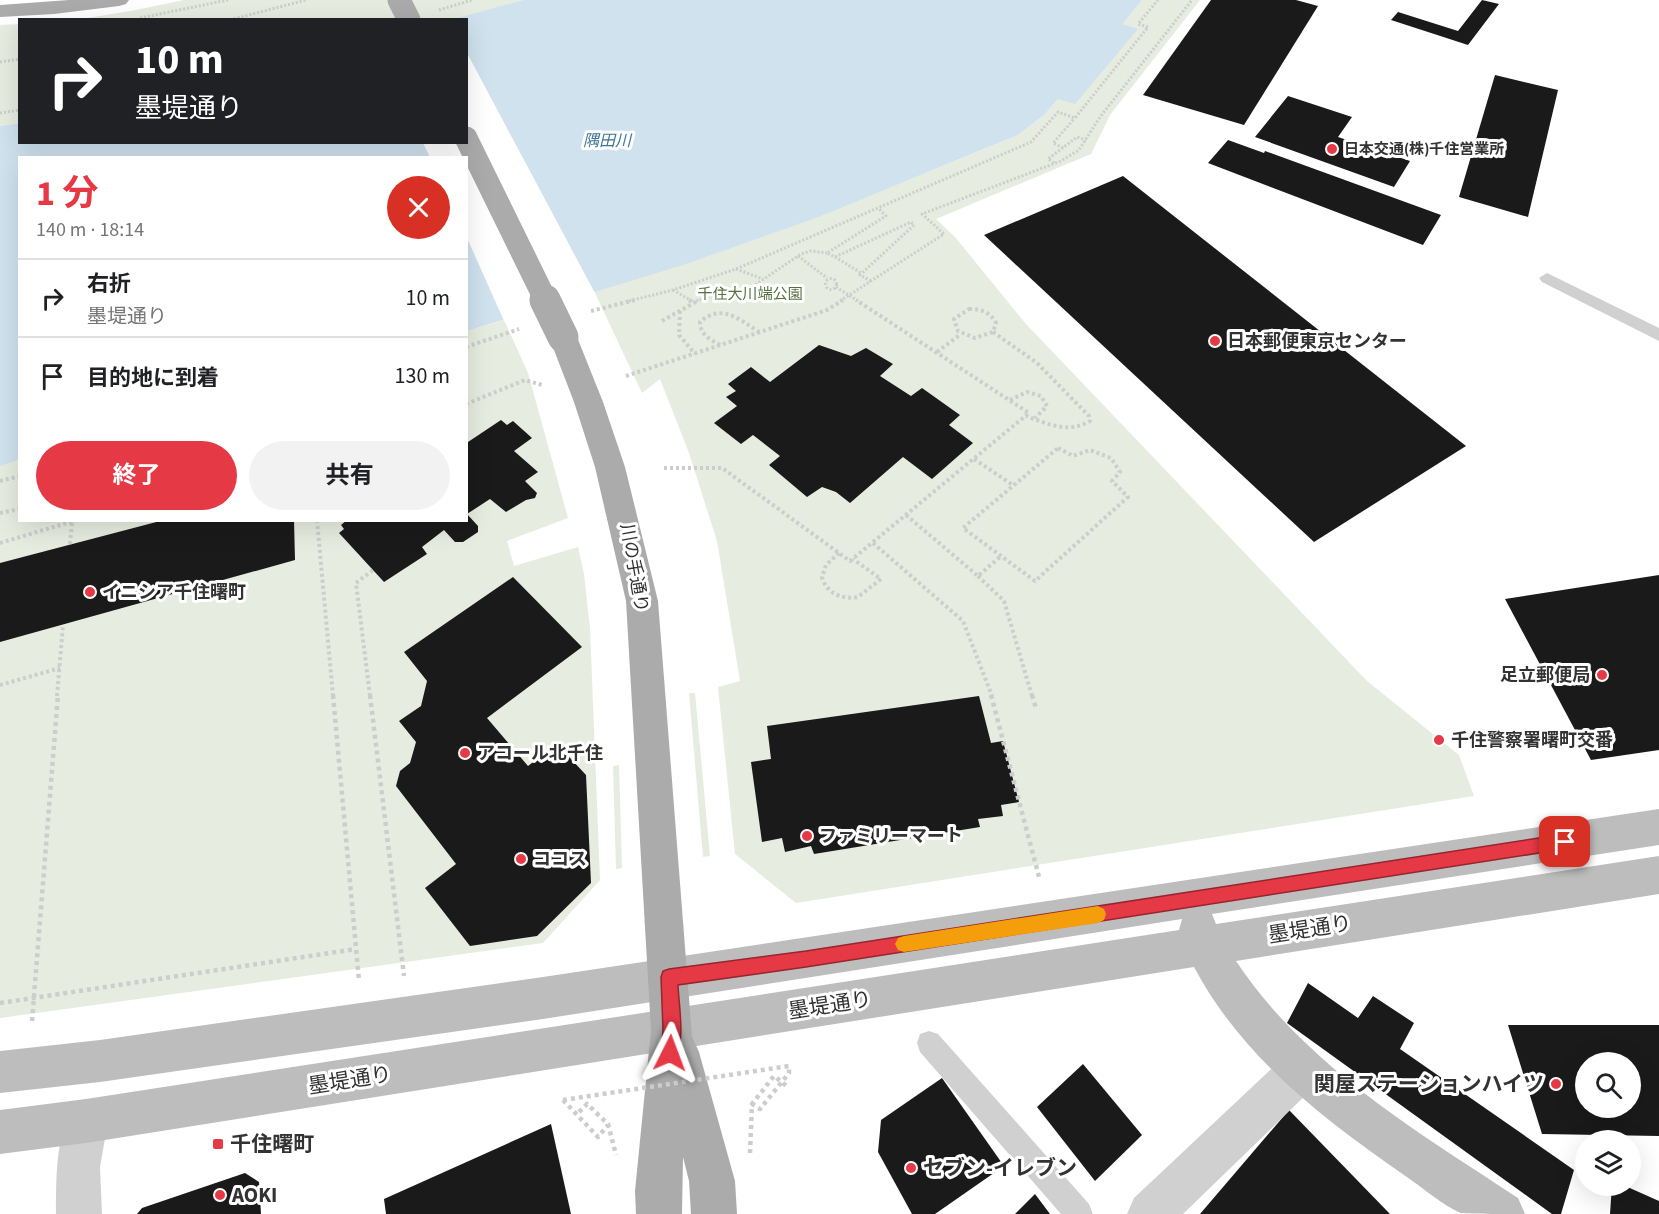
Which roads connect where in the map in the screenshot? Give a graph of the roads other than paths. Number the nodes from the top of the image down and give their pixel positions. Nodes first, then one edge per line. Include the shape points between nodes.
1 (119, 0) edge
2 (399, 0) edge
3 (0, 11) edge
4 (408, 18) edge
5 (468, 142) edge
6 (1547, 278) dead end
7 (1659, 335) edge
8 (1659, 827) edge
9 (1659, 875) edge
10 (1189, 900) junction
11 (1204, 946) junction
12 (669, 977) junction
13 (672, 1030) junction
14 (929, 1043) dead end
15 (1300, 1071) junction
16 (0, 1072) edge
17 (86, 1121) junction
18 (0, 1132) edge
19 (79, 1214) edge
20 (659, 1214) edge
21 (714, 1214) edge
22 (1078, 1214) edge
23 (1150, 1214) edge
24 (1502, 1214) edge

1 - 3 main road
2 - 4 main road, bridge
5 - 12 main road, 川の手通り, bridge via 579,374 607,451 628,531 642,602
6 - 7 lane
8 - 10 main road
9 - 11 main road, 墨堤通り
10 - 11 main road
10 - 12 main road
11 - 13 main road, 墨堤通り
11 - 15 main road via 1256,1024
12 - 13 main road, 川の手通り
12 - 16 main road
13 - 17 main road, 墨堤通り
13 - 20 main road, 川の手通り
13 - 21 main road, 川の手通り via 712,1181
14 - 22 lane
15 - 23 street
15 - 24 main road via 1362,1120
17 - 18 main road, 墨堤通り
17 - 19 street via 78,1167

